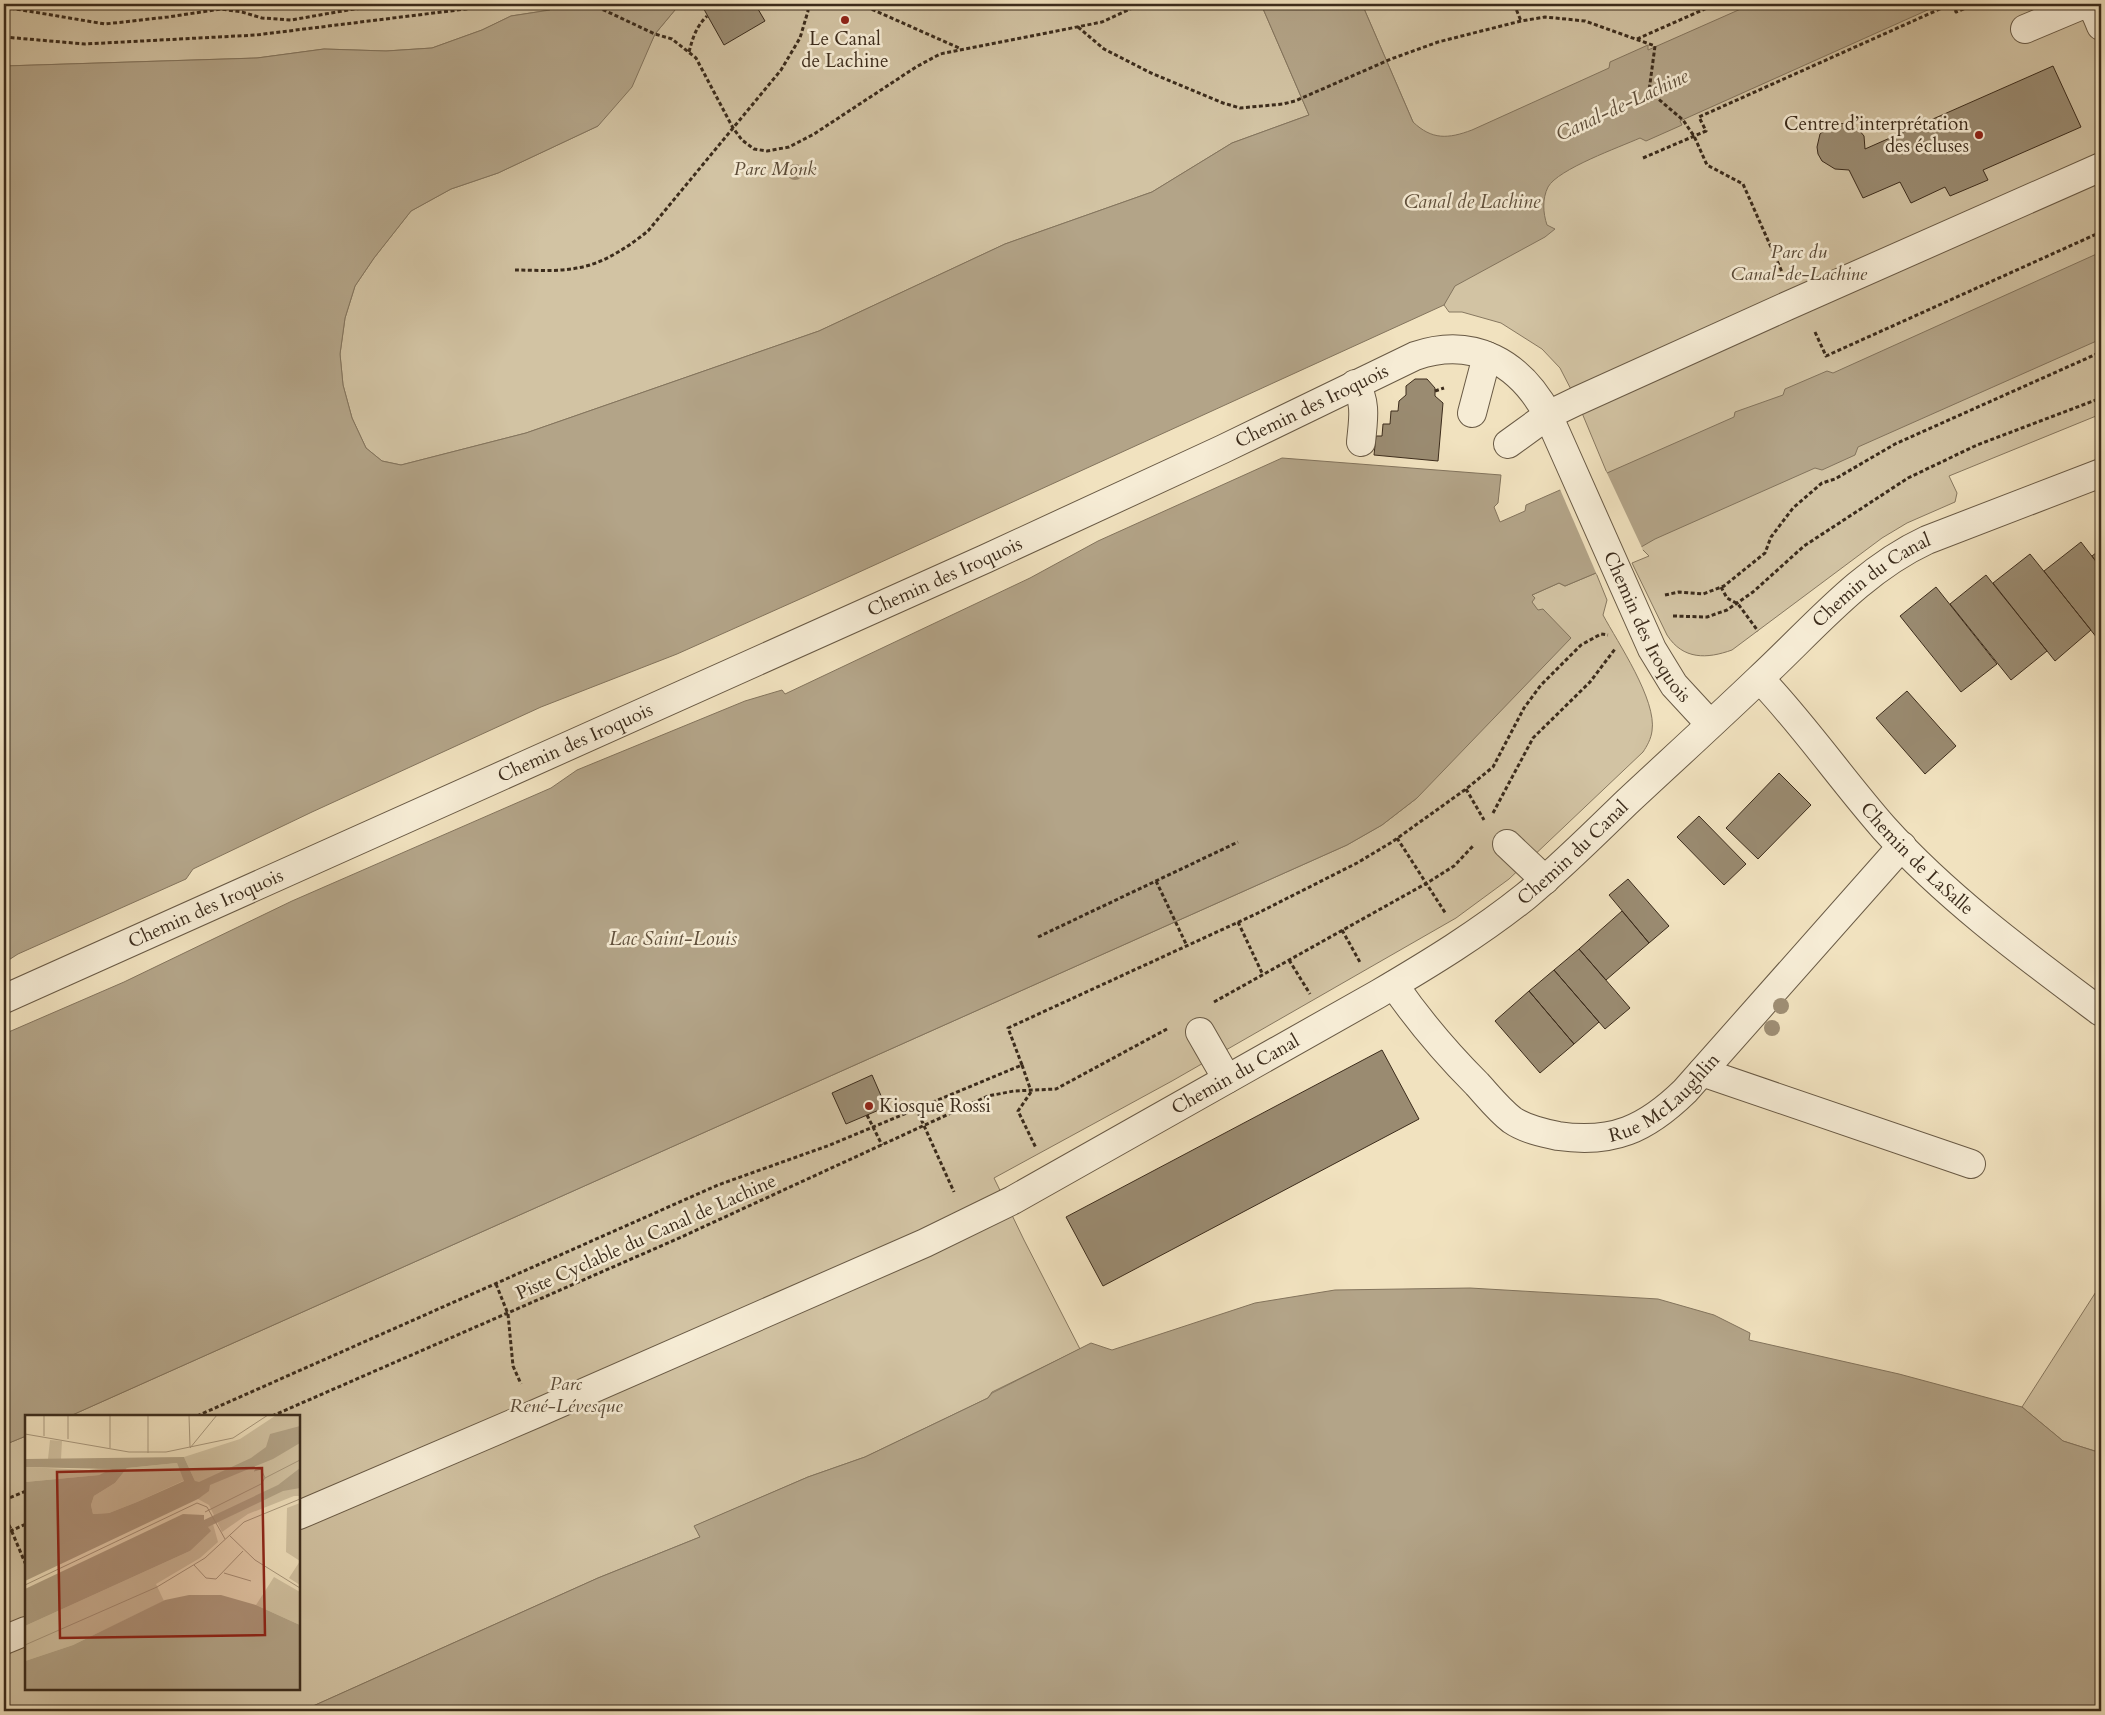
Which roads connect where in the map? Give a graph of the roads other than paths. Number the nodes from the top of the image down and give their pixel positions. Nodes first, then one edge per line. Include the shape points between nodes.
1 (2101, 26) edge
2 (2025, 30) dead end
3 (2101, 167) edge
4 (1487, 356) junction
5 (1355, 384) junction
6 (1472, 413) dead end
7 (1548, 415) junction
8 (1361, 442) dead end
9 (1508, 444) dead end
10 (2101, 473) edge
11 (1760, 679) junction
12 (1710, 724) junction
13 (1507, 844) dead end
14 (1902, 846) junction
15 (1545, 880) junction
16 (1394, 985) junction
17 (4, 999) edge
18 (2101, 1012) edge
19 (1200, 1032) dead end
20 (1702, 1072) junction
21 (1227, 1079) junction
22 (1971, 1164) dead end
23 (300, 1515) edge
24 (25, 1631) edge
25 (4, 1640) edge

1 - 2 street via 2088,4
3 - 7 street
4 - 5 street, Chemin des Iroquois via 1452,348 1436,350 1415,356
4 - 6 street
4 - 7 street, Chemin des Iroquois via 1523,379
5 - 8 street via 1364,407
5 - 17 street, Chemin des Iroquois via 1224,449 985,559
7 - 9 street
7 - 12 street, Chemin des Iroquois via 1646,635 1666,673
10 - 11 street, Chemin du Canal via 1908,549 1832,608
11 - 12 street, Chemin du Canal
11 - 14 street, Chemin de LaSalle
12 - 15 street, Chemin du Canal
13 - 15 street
14 - 18 street, Chemin de LaSalle via 1974,912
14 - 20 street, Rue McLaughlin
15 - 16 street, Chemin du Canal via 1489,924
16 - 20 street, Rue McLaughlin via 1449,1056 1500,1109 1527,1128 1547,1134 1594,1138 1625,1133 1662,1112
16 - 21 street, Chemin du Canal
19 - 21 street
20 - 22 street
21 - 23 street, Chemin du Canal via 1013,1200 925,1243
24 - 25 street

